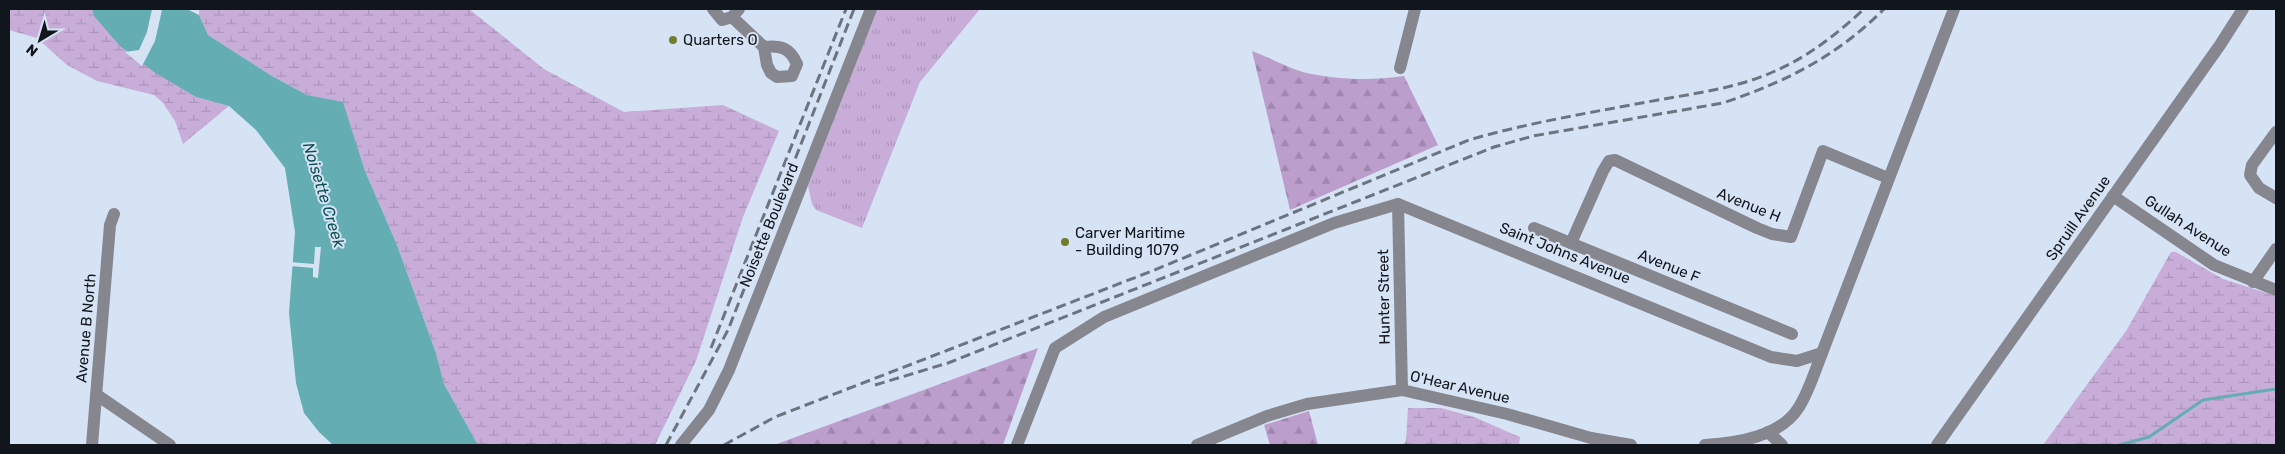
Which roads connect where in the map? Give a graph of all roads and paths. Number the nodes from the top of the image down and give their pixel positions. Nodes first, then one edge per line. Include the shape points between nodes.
1 (713, 9) edge
2 (871, 9) edge
3 (1415, 9) edge
4 (1954, 9) edge
5 (2243, 9) edge
6 (735, 13) edge
7 (764, 47) dead end
8 (1400, 68) dead end
9 (2276, 132) edge
10 (1888, 178) junction
11 (2113, 196) junction
12 (2276, 198) edge
13 (1398, 204) junction
14 (114, 214) dead end
15 (1534, 228) dead end
16 (1571, 243) junction
17 (2276, 249) edge
18 (2254, 282) junction
19 (2276, 290) edge
20 (1792, 334) dead end
21 (1822, 353) junction
22 (1402, 390) junction
23 (97, 395) junction
24 (1768, 432) junction
25 (92, 445) edge
26 (170, 445) edge
27 (682, 445) edge
28 (1017, 445) edge
29 (1197, 445) edge
30 (1631, 445) edge
31 (1705, 445) edge
32 (1782, 445) edge
33 (1937, 445) edge

1 - 6 street via 722,20
2 - 27 street, Noisette Boulevard via 729,370 709,410
3 - 8 street
4 - 10 street
5 - 11 street, Spruill Avenue
6 - 7 street
9 - 12 street via 2252,165 2250,175 2259,188
10 - 16 street, Avenue H via 1823,151 1790,237 1757,228 1615,160 1609,161
10 - 21 street
11 - 18 street, Gullah Avenue via 2214,265
11 - 33 street, Spruill Avenue
13 - 21 street, Saint Johns Avenue via 1771,357 1797,361
13 - 22 street, Hunter Street
13 - 28 street via 1334,223 1104,317 1055,348
14 - 23 street, Avenue B North via 110,225
15 - 16 street, Avenue F
16 - 20 street, Avenue F
17 - 18 street
18 - 19 street, Gullah Avenue
21 - 24 street via 1798,408
22 - 29 street, O'Hear Avenue via 1307,404 1267,416
22 - 30 street, O'Hear Avenue via 1507,414 1591,438
23 - 25 street, Avenue B North
23 - 26 street
24 - 31 street via 1739,441
24 - 32 street

